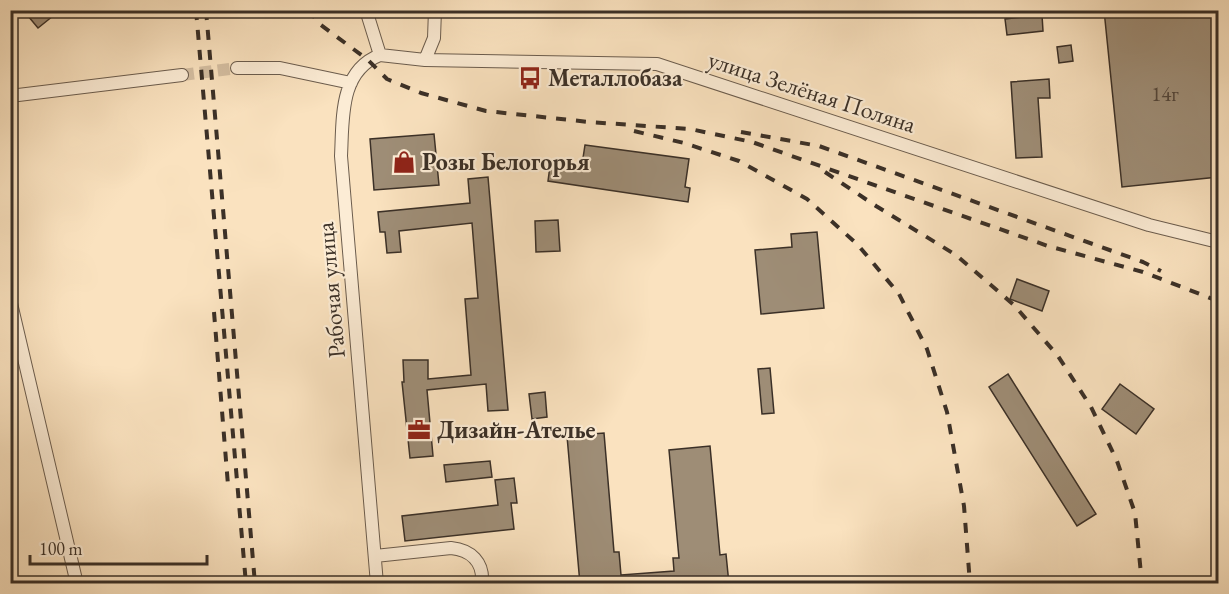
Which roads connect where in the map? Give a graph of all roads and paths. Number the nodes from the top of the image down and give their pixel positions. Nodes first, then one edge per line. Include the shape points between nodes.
1 (366, 10) edge
2 (435, 10) edge
3 (381, 55) junction
4 (425, 60) junction
5 (237, 68) tunnel mouth
6 (182, 75) tunnel mouth
7 (351, 83) junction
8 (10, 96) edge
9 (1218, 242) edge
10 (10, 298) edge
11 (375, 556) junction
12 (78, 584) edge
13 (377, 584) edge
14 (482, 584) edge

1 - 3 street
2 - 4 street via 434,38
3 - 4 street, улица Зелёная Поляна
3 - 7 street, Рабочая улица via 363,64
4 - 9 street, улица Зелёная Поляна via 657,64 1149,225
5 - 7 street via 280,68
6 - 8 street
7 - 11 street, Рабочая улица via 343,114 341,156
10 - 12 street
11 - 13 street, Рабочая улица
11 - 14 street via 462,549 480,564

